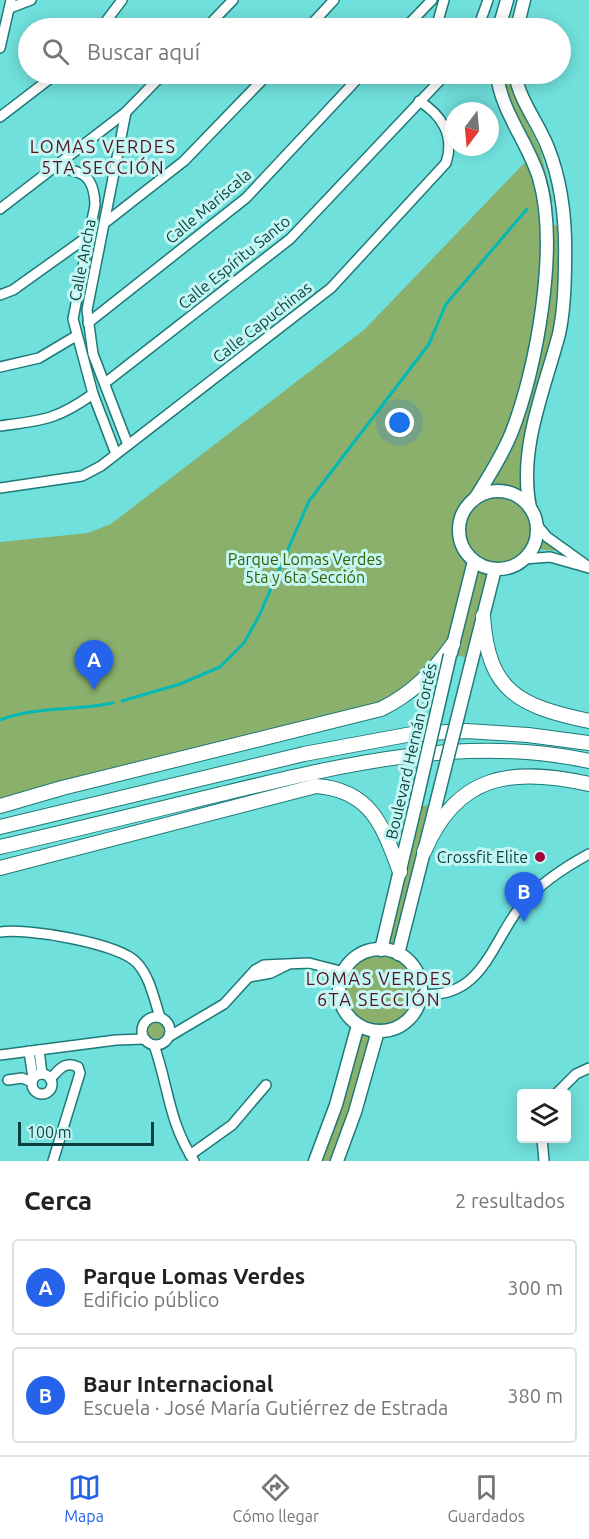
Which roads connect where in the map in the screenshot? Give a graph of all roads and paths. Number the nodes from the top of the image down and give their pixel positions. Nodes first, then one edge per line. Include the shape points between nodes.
1 (31, 0) edge
2 (122, 0) edge
3 (233, 0) edge
4 (334, 0) edge
5 (432, 0) edge
6 (444, 0) edge
7 (488, 0) edge
8 (507, 0) edge
9 (524, 0) edge
10 (10, 4) edge
11 (108, 18) edge
12 (216, 18) edge
13 (317, 18) edge
14 (415, 18) edge
15 (439, 18) edge
16 (482, 18) edge
17 (502, 18) edge
18 (520, 18) edge
19 (0, 48) edge
20 (43, 84) edge
21 (153, 84) edge
22 (258, 84) edge
23 (353, 84) edge
24 (436, 84) edge
25 (499, 84) edge
26 (518, 84) edge
27 (419, 101) junction
28 (126, 112) junction
29 (0, 117) edge
30 (54, 167) junction
31 (561, 202) junction
32 (543, 204) junction
33 (0, 208) edge
34 (563, 219) junction
35 (545, 220) junction
36 (106, 222) junction
37 (90, 235) junction
38 (0, 295) edge
39 (88, 323) junction
40 (76, 336) junction
41 (0, 367) edge
42 (105, 383) junction
43 (93, 394) junction
44 (0, 426) edge
45 (128, 445) junction
46 (116, 454) junction
47 (0, 488) edge
48 (476, 497) junction
49 (530, 508) junction
50 (536, 524) junction
51 (565, 549) junction
52 (524, 559) junction
53 (560, 559) junction
54 (474, 561) junction
55 (589, 567) edge
56 (495, 569) junction
57 (483, 616) junction
58 (451, 650) junction
59 (589, 721) edge
60 (589, 743) edge
61 (589, 761) edge
62 (589, 784) edge
63 (0, 806) edge
64 (0, 827) edge
65 (0, 847) edge
66 (424, 852) junction
67 (589, 854) edge
68 (0, 868) edge
69 (400, 872) junction
70 (0, 932) edge
71 (381, 950) junction
72 (398, 954) junction
73 (344, 972) junction
74 (421, 994) junction
75 (152, 995) junction
76 (149, 1019) junction
77 (164, 1020) junction
78 (185, 1024) junction
79 (358, 1025) junction
80 (378, 1031) junction
81 (143, 1035) junction
82 (168, 1038) junction
83 (154, 1045) junction
84 (34, 1051) junction
85 (0, 1055) edge
86 (161, 1066) junction
87 (589, 1068) edge
88 (39, 1078) junction
89 (8, 1080) dead end
90 (266, 1085) dead end
91 (561, 1089) edge
92 (542, 1143) edge
93 (192, 1158) edge
94 (53, 1161) edge
95 (315, 1161) edge
96 (337, 1161) edge
97 (544, 1161) edge

1 - 10 street
2 - 11 street
3 - 12 street
4 - 13 street
5 - 14 street
6 - 15 street
7 - 16 street
8 - 17 main road
9 - 18 main road
10 - 19 street
20 - 29 street
21 - 28 street
22 - 36 street via 184,161
23 - 39 street, Calle Mariscala via 246,198
24 - 27 street, Calle Espíritu Santo
25 - 32 main road via 502,100 539,180
26 - 31 main road via 548,148
27 - 42 street, Calle Espíritu Santo via 290,239
27 - 45 street, Calle Capuchinas via 434,110 444,124 449,139 446,163 331,288
28 - 30 street
28 - 36 street, Calle Ancha
30 - 33 street
30 - 37 street, Calle Ancha via 78,171 89,179 95,191
31 - 32 main road
31 - 34 main road
32 - 35 main road
34 - 35 main road
34 - 49 main road via 564,292 559,331 527,453 525,486
35 - 48 main road via 545,294 531,363 513,431
36 - 39 street, Calle Ancha via 87,310
37 - 38 street via 13,290
37 - 40 street, Calle Ancha via 73,319
39 - 42 street, Calle Ancha via 93,354
40 - 41 street via 39,358
40 - 43 street, Calle Ancha
42 - 45 street, Calle Ancha
43 - 44 street via 48,420
43 - 46 street, Calle Ancha
45 - 46 street, Calle Capuchinas
46 - 47 street, Calle Capuchinas via 82,476
48 - 49 main road via 492,491 510,493
48 - 54 main road via 464,511 458,528 462,547
49 - 50 main road
50 - 51 street
50 - 52 main road via 535,542
51 - 53 street
51 - 55 street
52 - 53 street
52 - 56 main road
53 - 55 street
54 - 56 main road
54 - 58 main road, Boulevard Hernán Cortés
56 - 57 main road
57 - 59 highway via 488,656 514,695 534,707
57 - 66 main road, bridge
58 - 63 highway via 416,687 381,709
58 - 69 main road, Boulevard Hernán Cortés, bridge
60 - 64 highway via 466,731 412,734 304,754
61 - 65 highway via 509,752 400,755
62 - 66 highway via 515,776 478,787 443,815
66 - 72 main road
67 - 74 street via 557,872 524,903 465,986 447,994
68 - 69 highway via 316,786 348,792 363,802 388,839
69 - 71 main road, Boulevard Hernán Cortés
70 - 75 street via 38,932 125,954 146,974
71 - 72 main road
71 - 73 main road via 359,955
72 - 74 main road via 416,971
73 - 78 street via 316,964 287,965 271,974 249,977 224,1004
73 - 79 main road via 339,986 341,1001 347,1015
74 - 80 main road via 417,1009 407,1022
75 - 76 street
75 - 77 street
76 - 77 street
76 - 81 street
77 - 78 street
77 - 82 street
78 - 82 street
79 - 80 main road
79 - 95 main road via 336,1105
80 - 96 main road
81 - 83 street
81 - 84 street
82 - 83 street
82 - 86 street
83 - 86 street
84 - 85 street
84 - 88 street
86 - 93 street via 168,1106
87 - 91 street
88 - 89 street
88 - 94 street via 72,1064 80,1073
90 - 93 street via 238,1119
92 - 97 street

